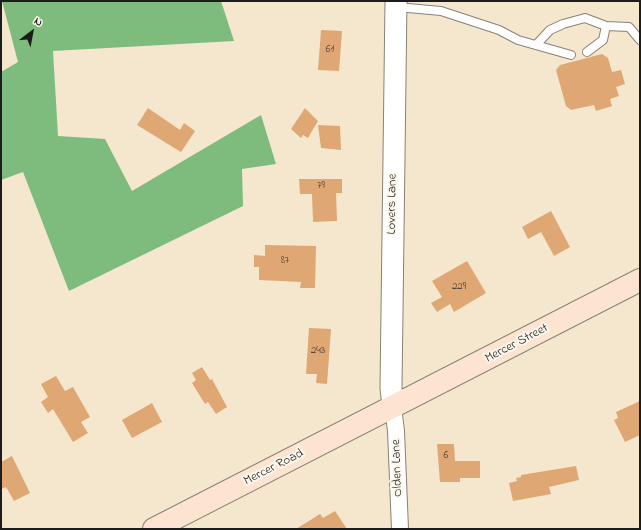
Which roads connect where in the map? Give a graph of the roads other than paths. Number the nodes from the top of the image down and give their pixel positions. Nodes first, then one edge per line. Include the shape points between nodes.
1 (396, 4) edge
2 (606, 26) junction
3 (640, 40) edge
4 (536, 45) junction
5 (587, 52) dead end
6 (571, 55) dead end
7 (640, 280) edge
8 (393, 407) junction
9 (154, 529) edge
10 (400, 529) edge

1 - 4 lane via 441,11
1 - 8 street, Lovers Lane via 391,388
2 - 3 lane via 629,27
2 - 4 lane via 585,18 562,24 550,30
2 - 5 lane via 603,40
4 - 6 lane
7 - 8 main road, Mercer Street
8 - 9 main road, Mercer Road
8 - 10 street, Olden Lane

